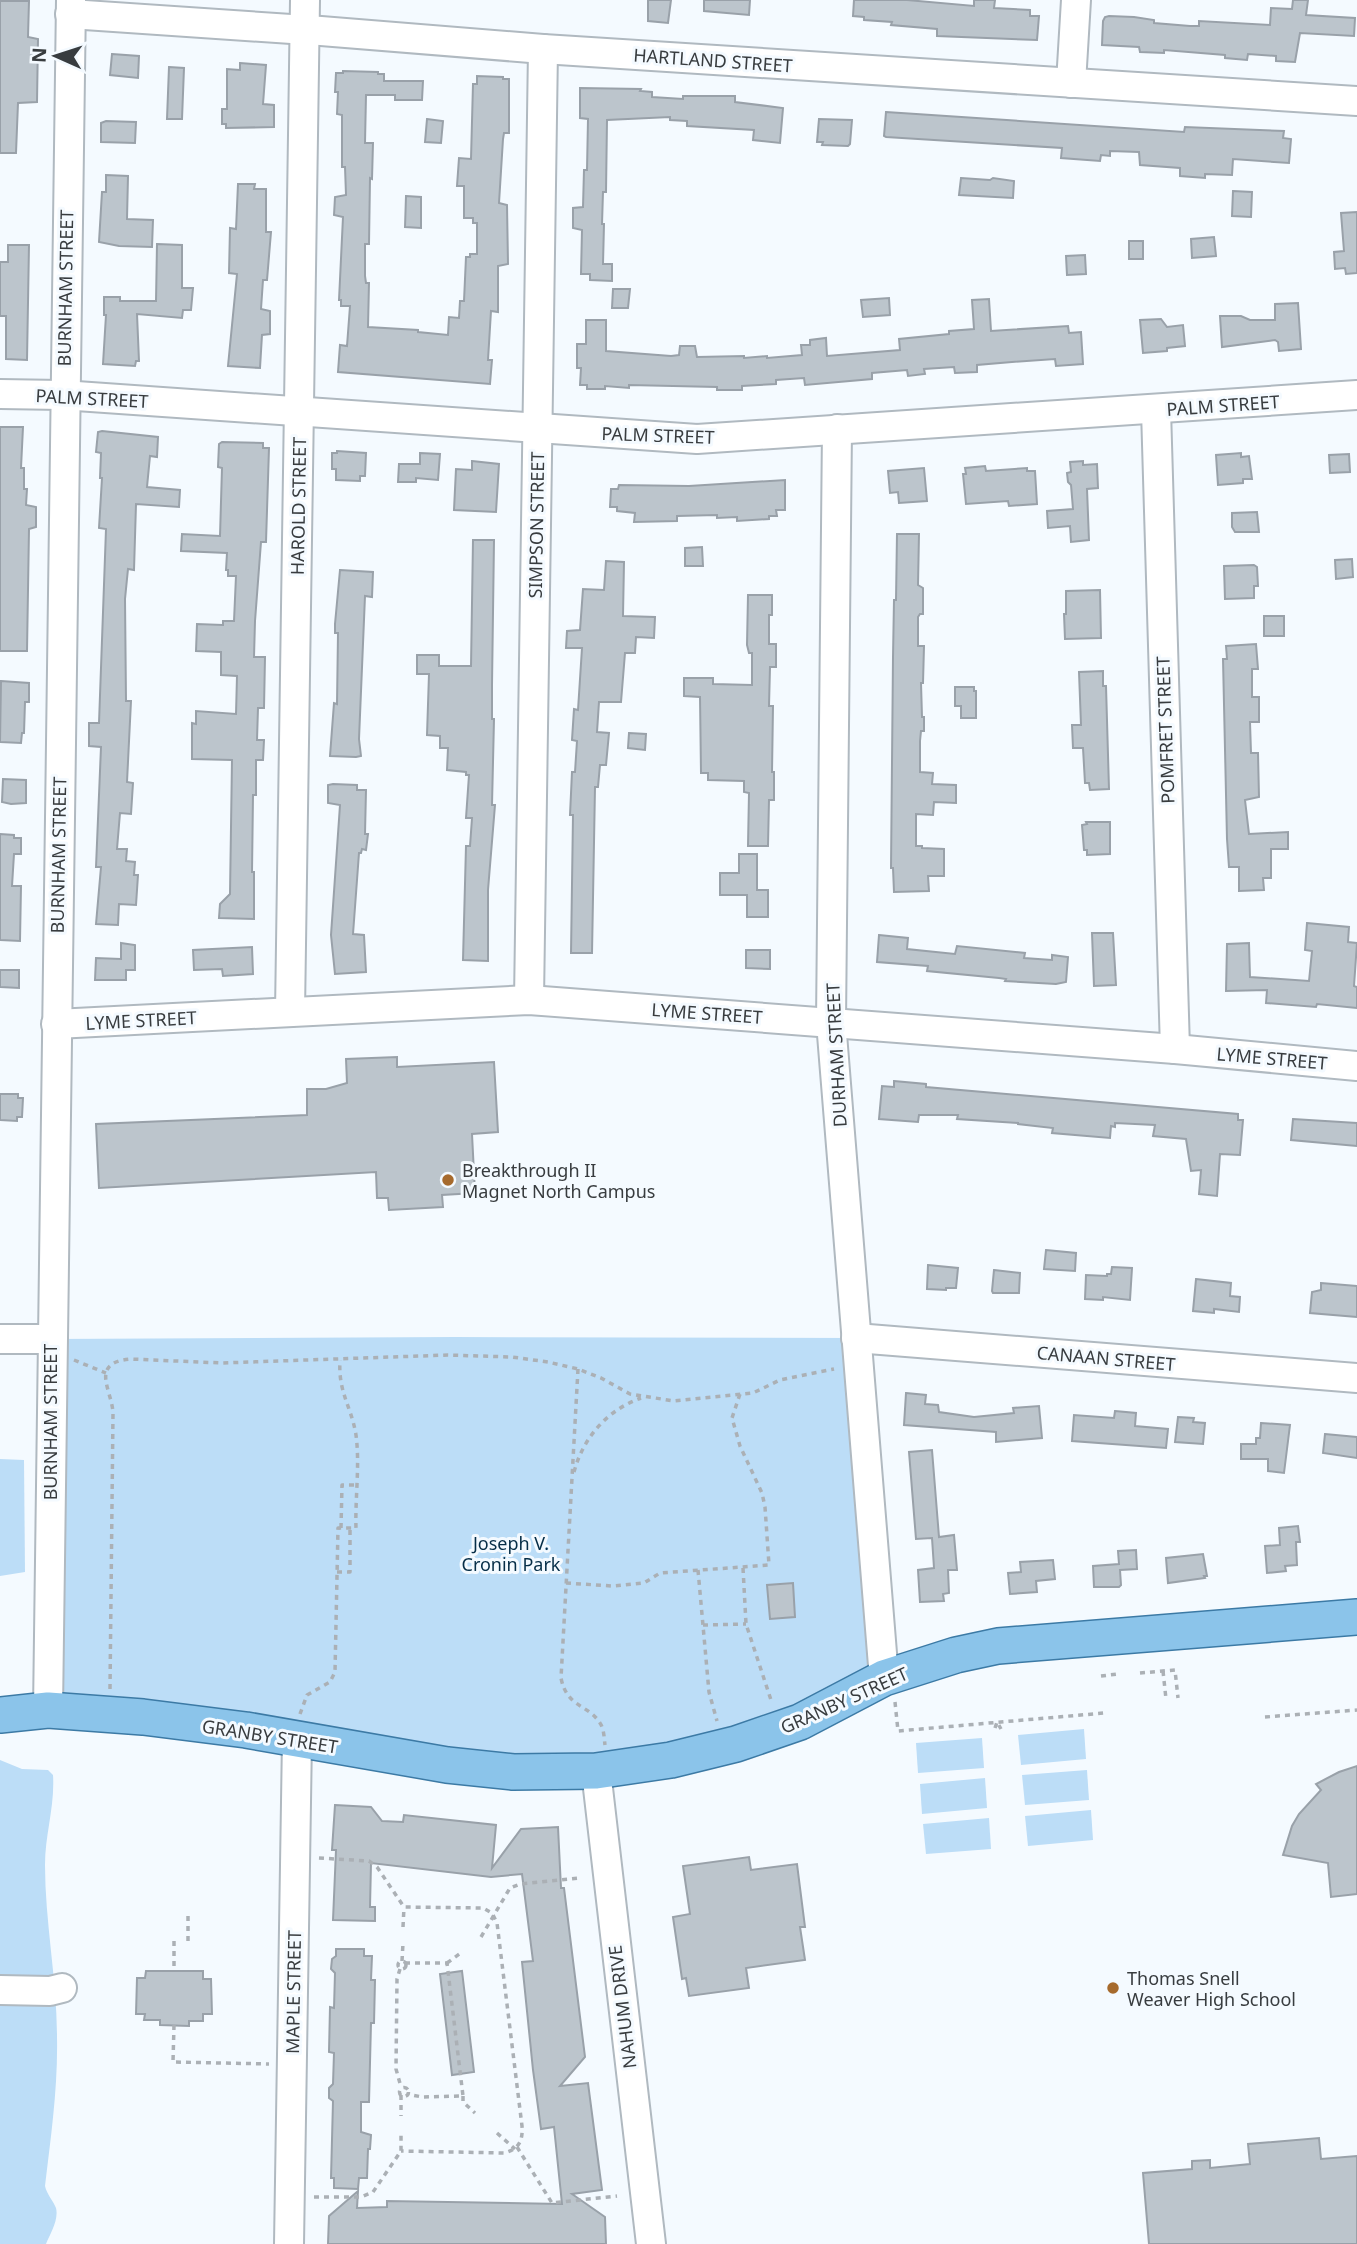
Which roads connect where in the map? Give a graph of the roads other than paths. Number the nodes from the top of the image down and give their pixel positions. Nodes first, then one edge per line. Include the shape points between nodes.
1 (305, 0) edge
2 (1076, 0) edge
3 (71, 7) edge
4 (304, 30) junction
5 (544, 49) junction
6 (1071, 83) junction
7 (1357, 101) edge
8 (0, 394) edge
9 (62, 395) junction
10 (1357, 395) edge
11 (1156, 410) junction
12 (300, 412) junction
13 (537, 428) junction
14 (836, 429) junction
15 (530, 1000) junction
16 (290, 1012) junction
17 (831, 1022) junction
18 (56, 1024) junction
19 (1175, 1049) junction
20 (1357, 1066) edge
21 (856, 1338) junction
22 (0, 1339) edge
23 (60, 1349) junction
24 (1357, 1378) edge
25 (1357, 1617) edge
26 (889, 1688) junction
27 (48, 1710) junction
28 (0, 1715) edge
29 (299, 1728) junction
30 (601, 1758) junction
31 (62, 1988) dead end
32 (0, 1990) edge
33 (289, 2244) edge
34 (651, 2244) edge

1 - 4 street, HAROLD STREET
2 - 6 street
3 - 4 street, HARTLAND STREET
3 - 9 street, BURNHAM STREET
4 - 5 street, HARTLAND STREET
4 - 12 street, HAROLD STREET
5 - 6 street, HARTLAND STREET
5 - 13 street, SIMPSON STREET
6 - 7 street, HARTLAND STREET
8 - 9 street, PALM STREET
9 - 12 street, PALM STREET
9 - 18 street, BURNHAM STREET
10 - 11 street, PALM STREET
11 - 14 street, PALM STREET
11 - 19 street, POMFRET STREET
12 - 13 street, PALM STREET
12 - 16 street, HAROLD STREET
13 - 14 street, PALM STREET via 697,439
13 - 15 street, SIMPSON STREET
14 - 17 street, DURHAM STREET
15 - 16 street, LYME STREET
15 - 17 street, LYME STREET
16 - 18 street, LYME STREET
17 - 19 street, LYME STREET
17 - 21 street, DURHAM STREET
18 - 23 street, BURNHAM STREET
19 - 20 street, LYME STREET
21 - 24 street, CANAAN STREET
21 - 26 street, DURHAM STREET
22 - 23 street
23 - 27 street, BURNHAM STREET
25 - 26 main road, GRANBY STREET via 998,1646 957,1655
26 - 30 main road, GRANBY STREET via 736,1744 671,1760
27 - 28 main road, GRANBY STREET
27 - 29 main road, GRANBY STREET
29 - 30 main road, GRANBY STREET via 447,1765 513,1772
29 - 33 street, MAPLE STREET
30 - 34 street, NAHUM DRIVE
31 - 32 street

